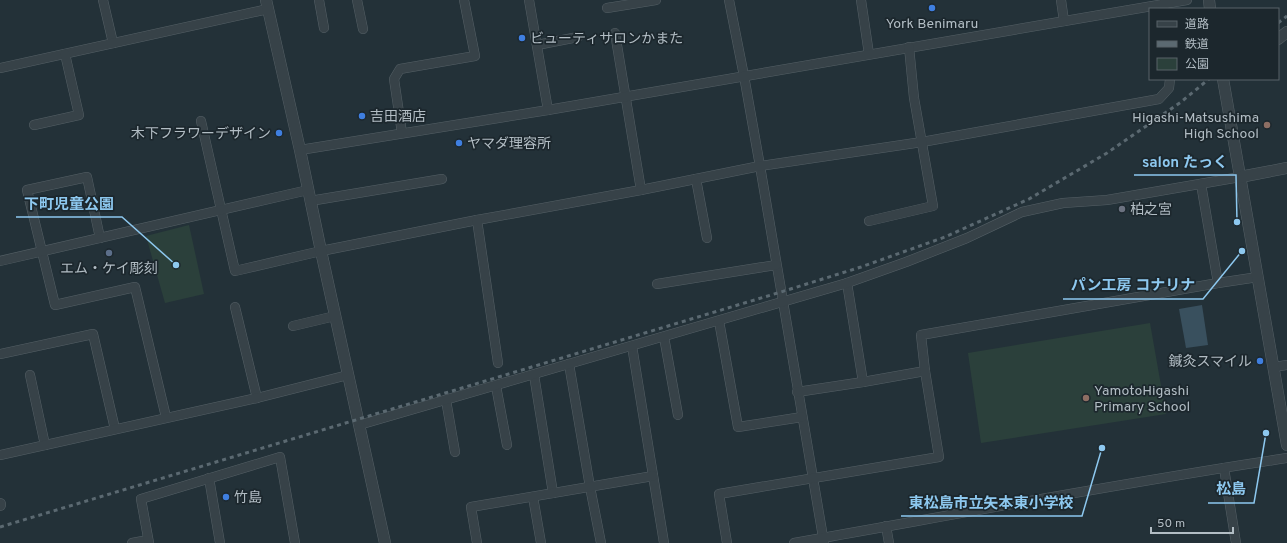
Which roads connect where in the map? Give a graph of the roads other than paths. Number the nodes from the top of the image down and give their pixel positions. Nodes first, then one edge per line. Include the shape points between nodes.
1 (103, 0) edge
2 (318, 0) edge
3 (357, 0) edge
4 (464, 0) edge
5 (529, 0) edge
6 (656, 0) edge
7 (729, 0) edge
8 (861, 0) edge
9 (1061, 0) edge
10 (1187, 0) edge
11 (267, 4) edge
12 (606, 8) dead end
13 (1064, 21) junction
14 (324, 28) dead end
15 (362, 29) dead end
16 (1287, 32) edge
17 (615, 34) dead end
18 (578, 37) dead end
19 (1279, 38) edge
20 (113, 43) junction
21 (537, 45) junction
22 (909, 47) junction
23 (65, 54) junction
24 (870, 54) junction
25 (0, 68) edge
26 (744, 76) junction
27 (1170, 80) edge
28 (1225, 80) edge
29 (625, 96) junction
30 (548, 110) junction
31 (201, 121) dead end
32 (34, 125) dead end
33 (402, 133) junction
34 (922, 142) junction
35 (300, 150) junction
36 (760, 166) junction
37 (1287, 168) edge
38 (1240, 177) junction
39 (696, 179) junction
40 (442, 180) dead end
41 (1202, 184) junction
42 (308, 190) junction
43 (641, 190) junction
44 (310, 201) junction
45 (221, 210) junction
46 (478, 220) junction
47 (869, 221) dead end
48 (100, 238) junction
49 (707, 238) dead end
50 (42, 251) junction
51 (321, 251) junction
52 (0, 261) edge
53 (776, 265) junction
54 (1258, 276) junction
55 (847, 283) junction
56 (1218, 283) junction
57 (658, 284) dead end
58 (783, 302) junction
59 (235, 307) dead end
60 (335, 316) junction
61 (719, 320) junction
62 (293, 326) dead end
63 (664, 337) junction
64 (632, 346) junction
65 (0, 354) edge
66 (498, 364) dead end
67 (569, 364) junction
68 (1287, 365) edge
69 (1274, 367) junction
70 (925, 372) junction
71 (30, 375) dead end
72 (348, 375) junction
73 (534, 375) junction
74 (863, 382) junction
75 (496, 386) junction
76 (797, 392) junction
77 (257, 398) junction
78 (446, 400) junction
79 (678, 415) dead end
80 (166, 417) junction
81 (802, 417) junction
82 (360, 426) junction
83 (116, 429) junction
84 (45, 445) junction
85 (507, 445) dead end
86 (1287, 445) edge
87 (455, 452) dead end
88 (0, 455) edge
89 (1287, 458) edge
90 (1224, 468) junction
91 (653, 476) junction
92 (209, 478) junction
93 (813, 478) junction
94 (590, 487) junction
95 (553, 493) junction
96 (533, 497) junction
97 (886, 526) junction
98 (823, 540) edge
99 (149, 541) edge
100 (132, 543) edge
101 (220, 543) edge
102 (295, 543) edge
103 (385, 543) edge
104 (477, 543) edge
105 (541, 543) edge
106 (601, 543) edge
107 (664, 543) edge
108 (727, 543) edge
109 (794, 543) edge
110 (889, 543) edge
111 (1236, 543) edge

1 - 20 street
2 - 14 street
3 - 15 street
4 - 33 street via 475,56 400,69 394,79
5 - 21 street
6 - 12 street
7 - 26 street
8 - 24 street
9 - 13 street
10 - 13 street
11 - 20 street
11 - 35 street
13 - 22 street
16 - 19 street
17 - 29 street
18 - 21 street
20 - 23 street
21 - 30 street
22 - 24 street
22 - 34 street
23 - 25 street
23 - 32 street via 78,115
24 - 26 street
26 - 29 street
26 - 36 street
27 - 34 street via 1169,88 1159,99
28 - 38 street
29 - 30 street
29 - 43 street
30 - 33 street
31 - 45 street
33 - 35 street
34 - 36 street
34 - 47 street via 933,206
35 - 42 street
36 - 39 street
36 - 53 street
37 - 38 street
38 - 41 street
38 - 54 street
39 - 43 street
39 - 49 street
40 - 44 street
41 - 55 street via 1107,200 1063,203 1022,212 968,238
41 - 56 street
42 - 44 street
42 - 45 street
43 - 46 street
44 - 51 street
45 - 48 street
45 - 51 street via 235,271
46 - 51 street
46 - 66 street
48 - 50 street
48 - 50 street via 87,176 28,190
50 - 52 street
50 - 80 street via 55,305 135,287
51 - 60 street
53 - 57 street
53 - 58 street
54 - 56 street
54 - 69 street
55 - 58 street
55 - 74 street
56 - 70 street via 921,335
58 - 61 street
58 - 76 street
59 - 77 street
60 - 62 street
60 - 72 street
61 - 63 street
61 - 81 street via 738,427
63 - 64 street
63 - 79 street
64 - 67 street
64 - 91 street
65 - 83 street via 93,334
67 - 73 street
67 - 94 street
68 - 69 street
69 - 86 street
70 - 74 street
70 - 93 street via 939,457
71 - 84 street
72 - 77 street
72 - 82 street
73 - 75 street
73 - 95 street
74 - 76 street
75 - 78 street
75 - 85 street
76 - 81 street
77 - 80 street
78 - 82 street
78 - 87 street
80 - 83 street
81 - 93 street
82 - 103 street
83 - 84 street
84 - 88 street
89 - 90 street
90 - 97 street
90 - 111 street
91 - 94 street
91 - 107 street
92 - 99 street via 141,499
92 - 101 street
92 - 102 street via 280,457
93 - 98 street
93 - 108 street via 719,494
94 - 95 street
94 - 106 street
95 - 96 street
96 - 104 street via 471,507
96 - 105 street
97 - 98 street
97 - 110 street
98 - 109 street
99 - 100 street

